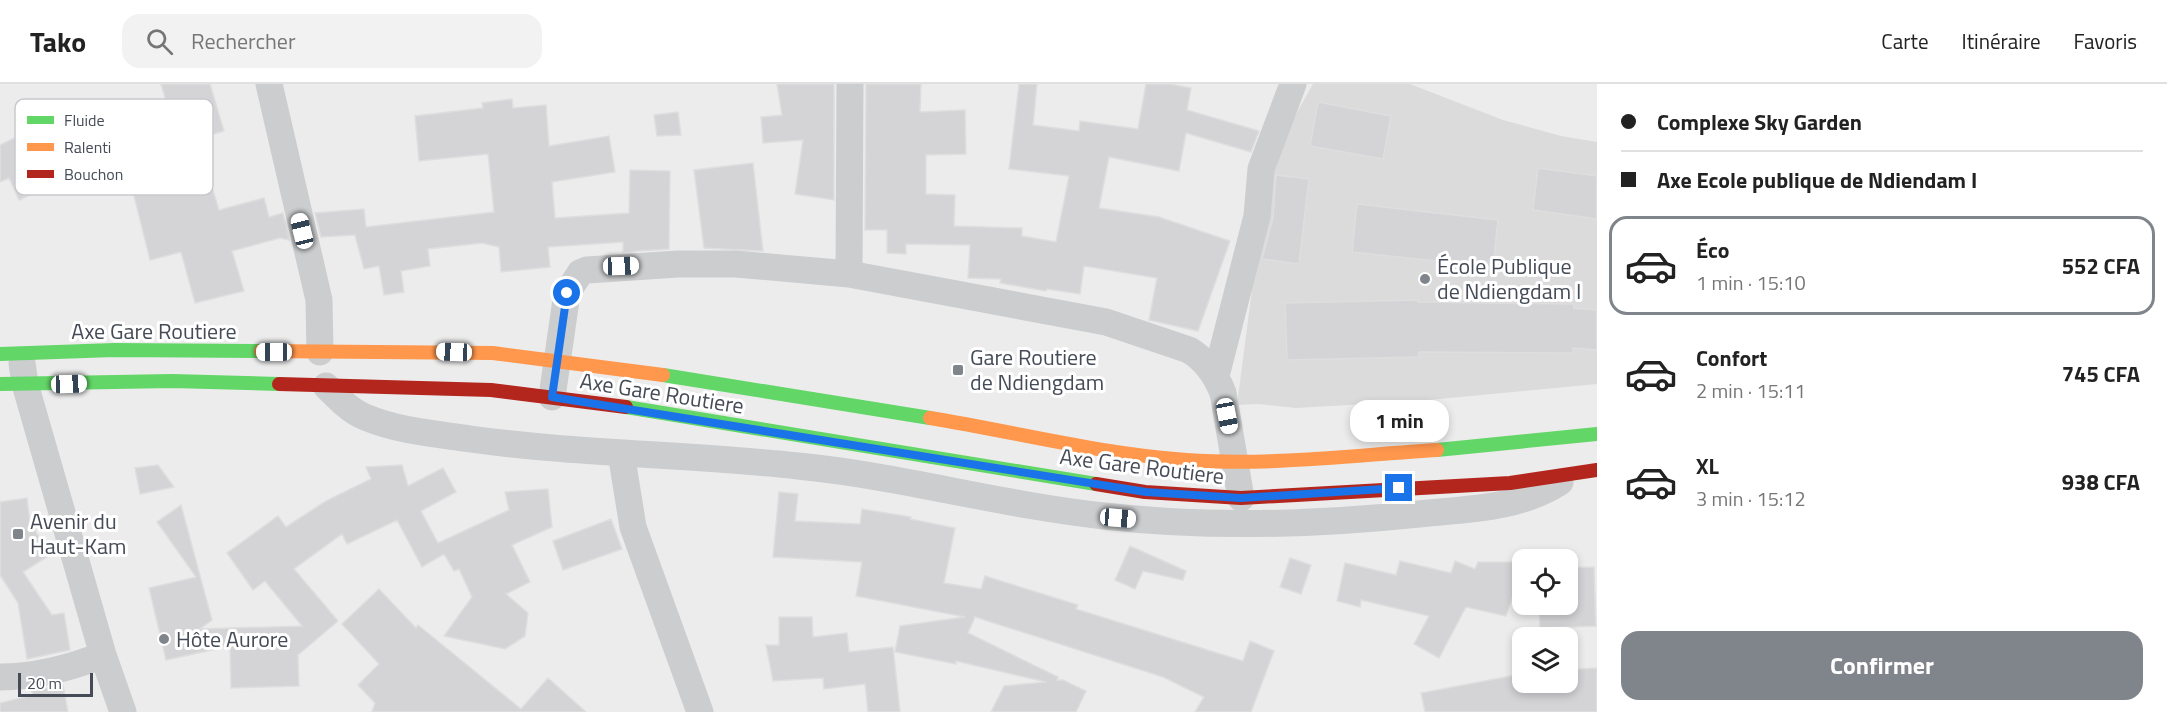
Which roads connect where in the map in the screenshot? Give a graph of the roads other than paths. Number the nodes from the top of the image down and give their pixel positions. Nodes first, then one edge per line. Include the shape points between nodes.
1 (268, 84) edge
2 (850, 84) edge
3 (1293, 84) edge
4 (849, 274) junction
5 (320, 352) junction
6 (10, 354) edge
7 (556, 362) junction
8 (1216, 376) junction
9 (13, 384) edge
10 (326, 386) junction
11 (552, 397) junction
12 (1597, 434) edge
13 (621, 453) junction
14 (1236, 461) junction
15 (1089, 466) junction
16 (1597, 470) edge
17 (1570, 475) junction
18 (1241, 498) junction
19 (104, 655) junction
20 (0, 677) edge
21 (123, 712) edge
22 (700, 712) edge

1 - 5 street via 319,300
2 - 4 street
3 - 8 street via 1261,169 1257,216
4 - 7 street via 736,264 593,267 580,273 567,293
4 - 8 street via 1106,322 1189,350 1200,356
5 - 6 highway, Axe Gare Routiere via 114,350
5 - 7 highway, Axe Gare Routiere via 493,353
6 - 9 street
7 - 11 street
7 - 15 highway, Axe Gare Routiere via 605,366 955,422
8 - 14 street
9 - 10 highway, Axe Gare Routiere via 172,381
9 - 19 street
10 - 11 highway, Axe Gare Routiere via 491,390
10 - 13 street via 363,417 417,431
11 - 15 highway, Axe Gare Routiere
12 - 14 highway, Axe Gare Routiere via 1498,447
13 - 17 street via 817,468 1101,516 1203,524 1365,519 1505,505 1545,491
13 - 22 street via 633,527
14 - 15 highway, Axe Gare Routiere
14 - 18 street
15 - 18 highway, Axe Gare Routiere via 1146,492
16 - 17 highway, Axe Gare Routiere
17 - 18 highway, Axe Gare Routiere via 1510,483
19 - 20 street via 26,677
19 - 21 street

